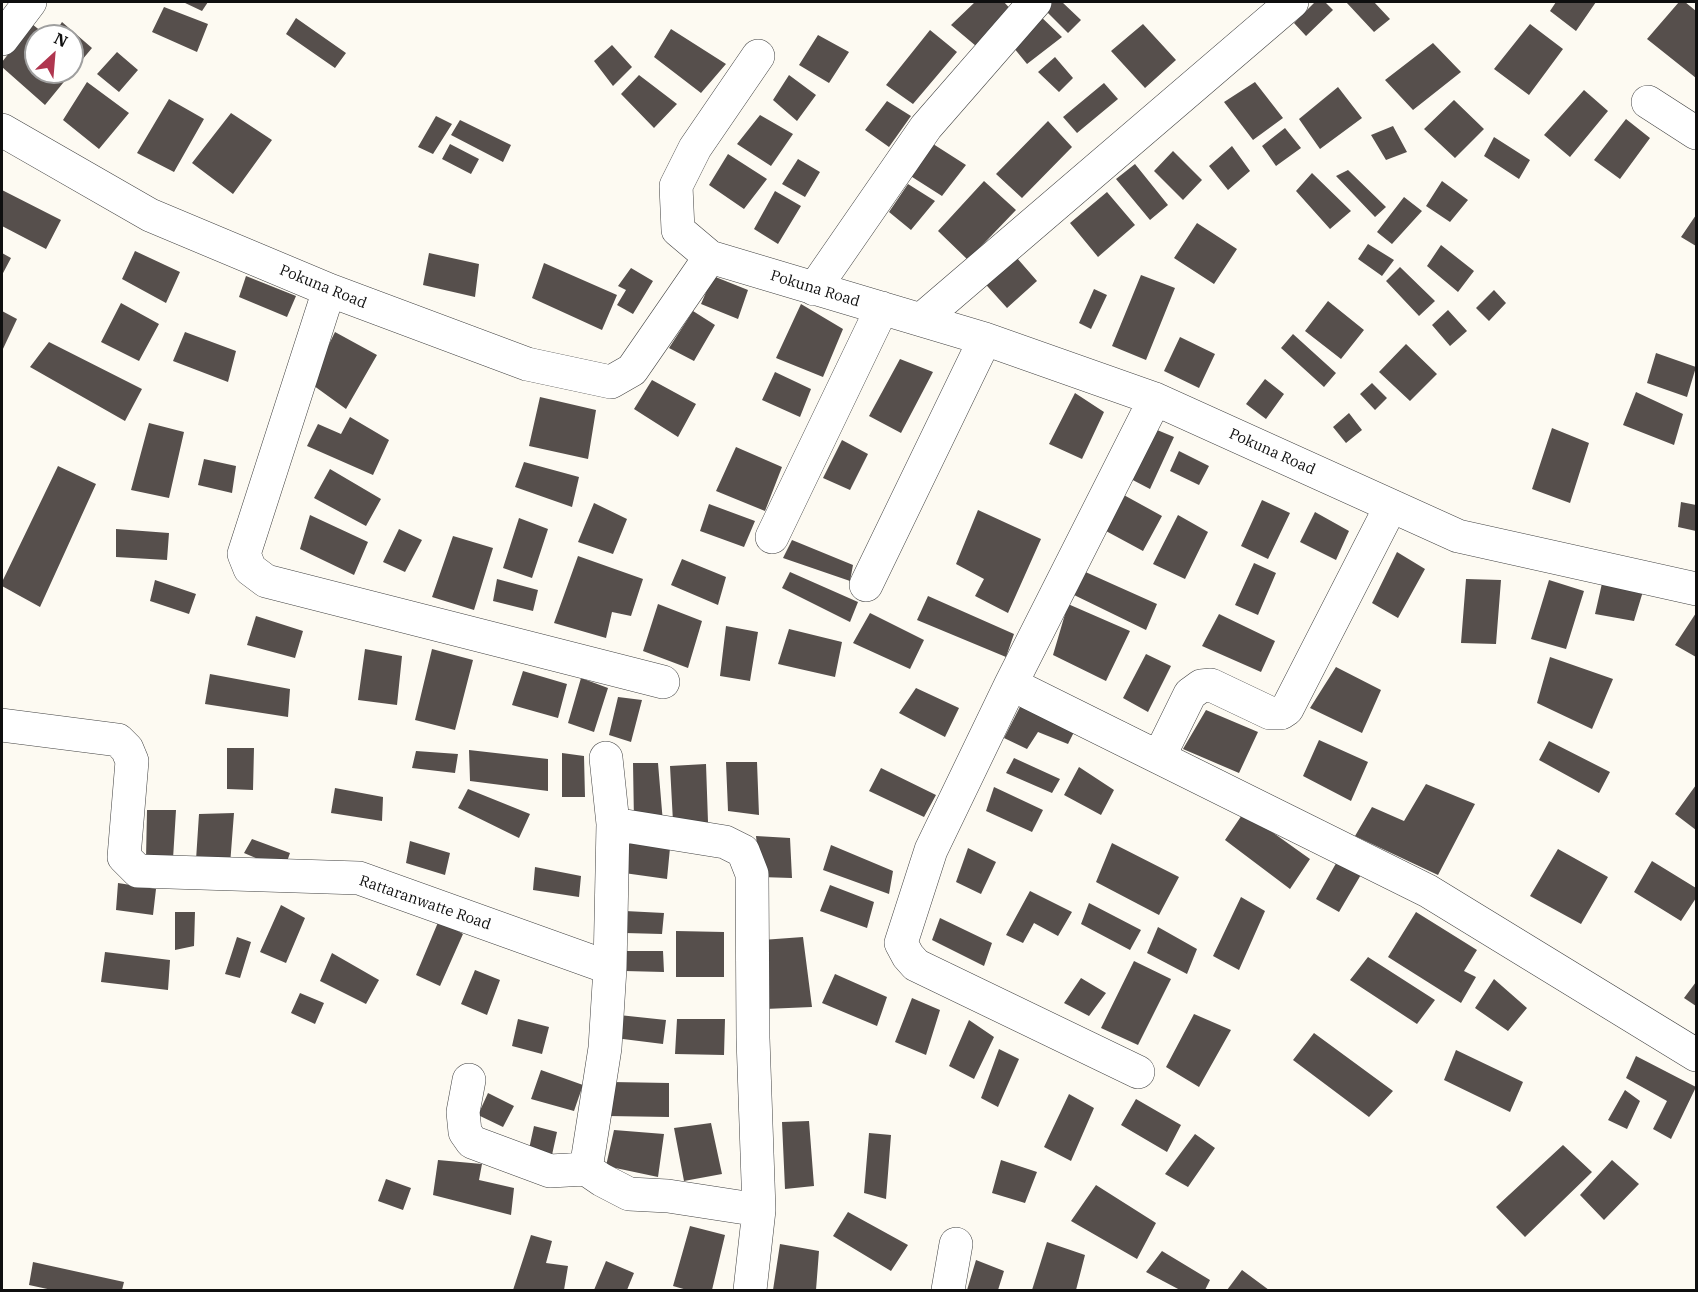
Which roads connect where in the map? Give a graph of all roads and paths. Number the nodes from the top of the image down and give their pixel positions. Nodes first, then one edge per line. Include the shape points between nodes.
1 (30, 2) edge
2 (1035, 2) edge
3 (1292, 2) edge
4 (2, 39) edge
5 (759, 56) dead end
6 (1648, 102) dead end
7 (2, 130) edge
8 (1696, 133) edge
9 (710, 257) junction
10 (814, 289) junction
11 (328, 290) junction
12 (882, 308) junction
13 (922, 319) junction
14 (985, 339) junction
15 (1155, 399) junction
16 (1391, 506) junction
17 (772, 537) dead end
18 (866, 585) dead end
19 (1696, 590) edge
20 (663, 682) dead end
21 (1011, 684) junction
22 (2, 725) edge
23 (1159, 757) junction
24 (606, 758) dead end
25 (613, 824) junction
26 (610, 968) junction
27 (1696, 1055) edge
28 (1138, 1072) dead end
29 (470, 1080) dead end
30 (586, 1168) junction
31 (759, 1210) junction
32 (956, 1244) dead end
33 (750, 1290) edge
34 (948, 1290) edge

1 - 4 street
2 - 10 street via 926,127
3 - 13 street
5 - 9 street via 695,148 676,186 678,230
6 - 8 street
7 - 11 street, Pokuna Road via 150,215
9 - 10 street, Pokuna Road
9 - 11 street, Pokuna Road via 632,370 611,382 527,364
10 - 12 street, Pokuna Road
11 - 20 street via 244,555 250,569 266,580
12 - 13 street, Pokuna Road
12 - 17 street
13 - 14 street, Pokuna Road
14 - 15 street, Pokuna Road
14 - 18 street
15 - 16 street, Pokuna Road
15 - 21 street
16 - 19 street, Pokuna Road via 1458,537
16 - 23 street via 1287,709 1270,713 1211,686 1201,686 1190,694
21 - 23 street
21 - 28 street via 931,850 901,943 916,965
22 - 26 street, Rattaranwatte Road via 118,740 127,749 132,761 124,857 138,872 359,878
23 - 27 street via 1428,891
24 - 25 street
25 - 26 street
25 - 31 street via 725,842 743,851 746,858 752,874
26 - 30 street via 605,1048
29 - 30 street via 463,1112 465,1132 472,1142 550,1171
30 - 31 street via 629,1194
31 - 33 street
32 - 34 street

